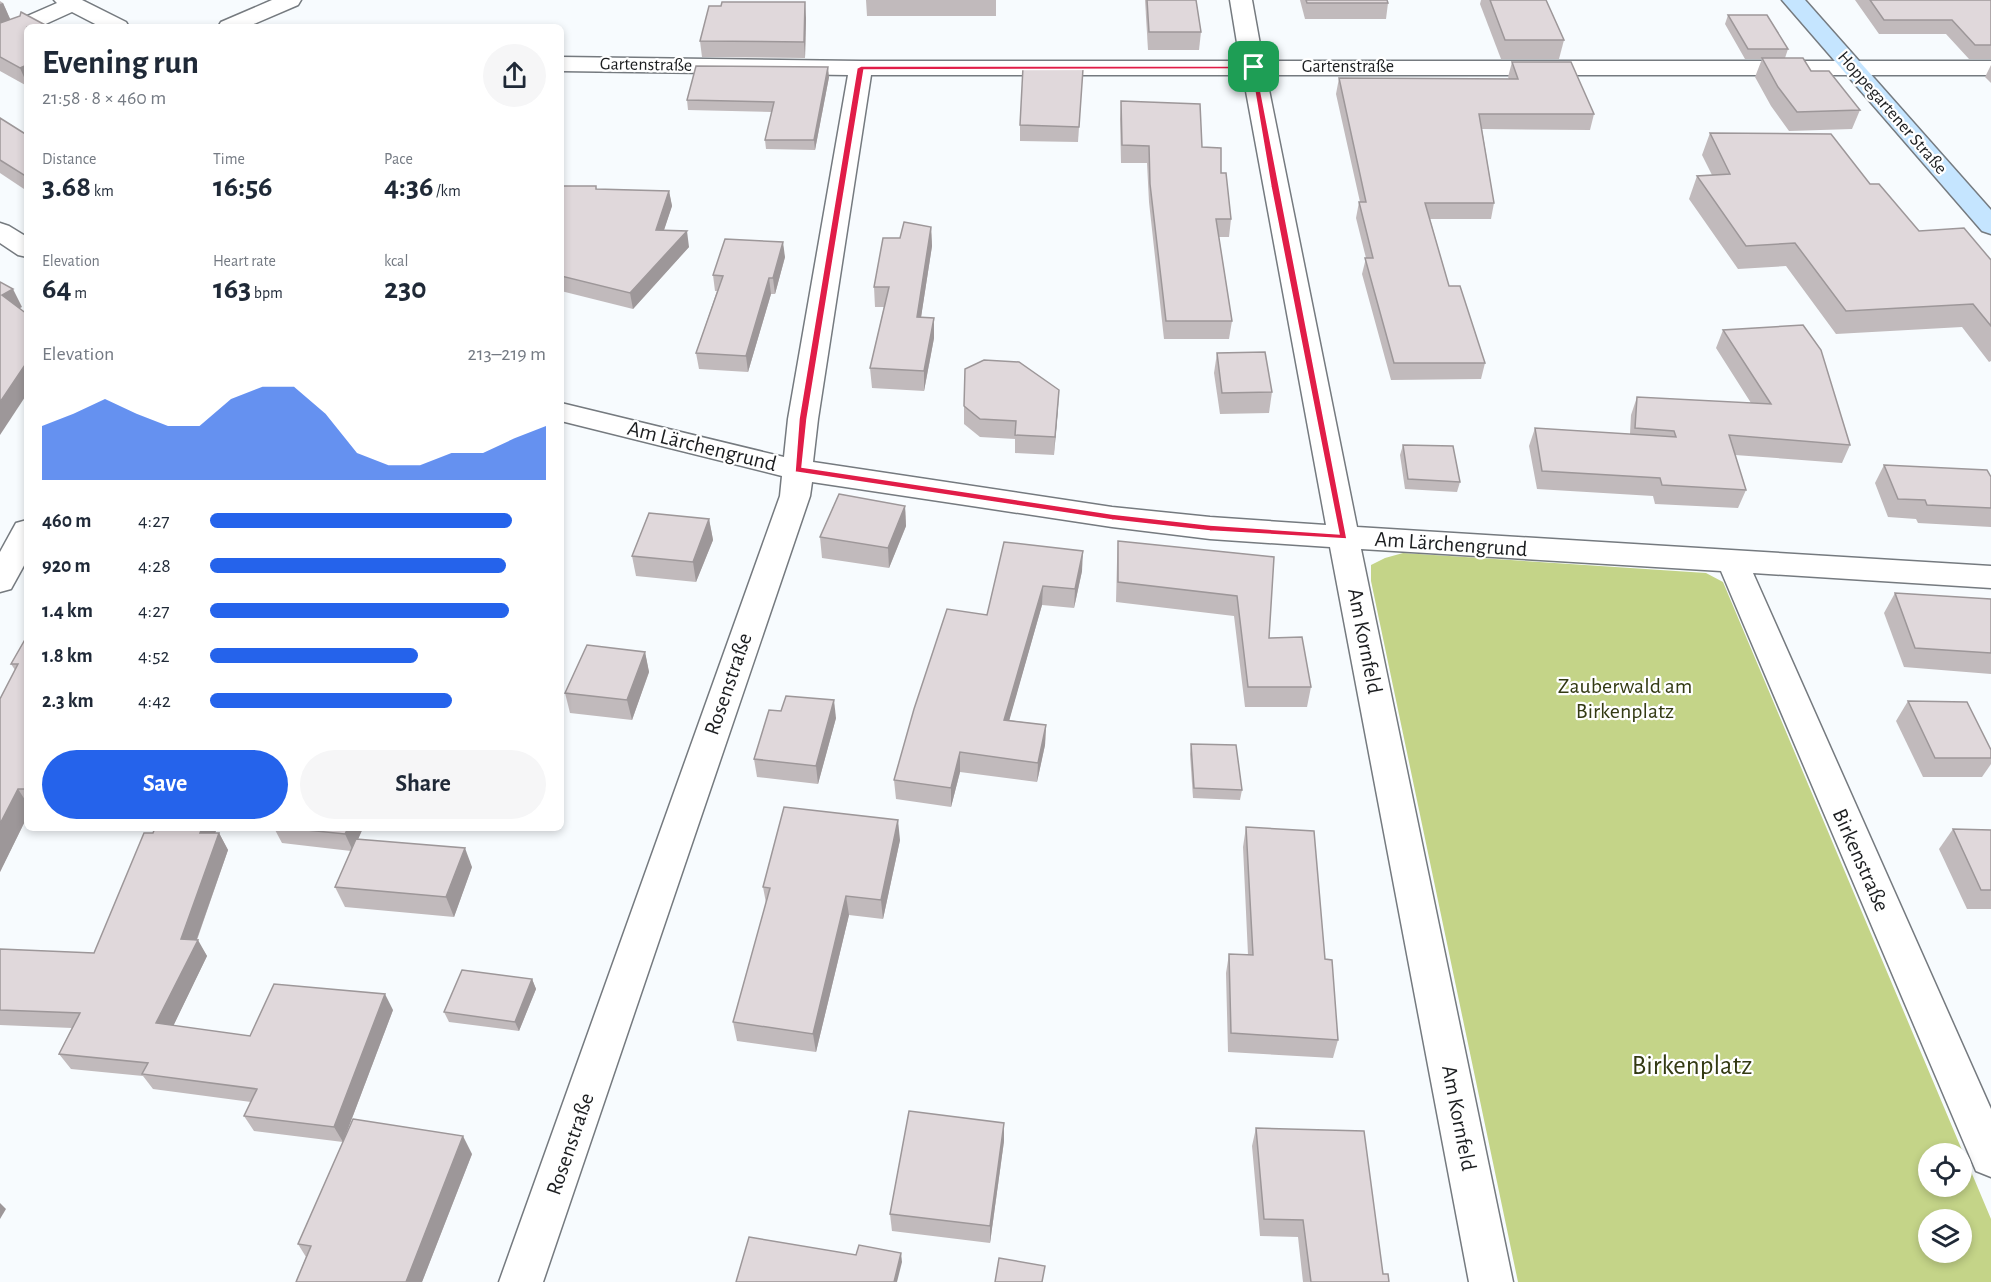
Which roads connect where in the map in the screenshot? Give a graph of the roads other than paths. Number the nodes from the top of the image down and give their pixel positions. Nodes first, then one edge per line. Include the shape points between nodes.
1 (290, 0) edge
2 (1240, 0) edge
3 (1794, 0) edge
4 (69, 2) edge
5 (24, 24) edge
6 (24, 24) edge
7 (112, 24) edge
8 (237, 24) edge
9 (0, 36) edge
10 (564, 64) edge
11 (1254, 67) junction
12 (861, 68) junction
13 (1853, 68) junction
14 (1991, 68) edge
15 (1991, 226) edge
16 (0, 231) edge
17 (24, 247) edge
18 (564, 413) edge
19 (798, 470) junction
20 (24, 537) edge
21 (1344, 537) junction
22 (1734, 562) junction
23 (1991, 577) edge
24 (0, 581) edge
25 (1991, 1157) edge
26 (521, 1282) edge
27 (1491, 1282) edge

1 - 8 street
2 - 11 street, Am Kornfeld
3 - 13 main road, Hoppegartener Straße
4 - 6 street
4 - 7 street
5 - 9 street
10 - 12 street, Gartenstraße
11 - 12 street, Gartenstraße
11 - 13 street, Gartenstraße
11 - 21 street, Am Kornfeld
12 - 19 street, Rosenstraße
13 - 14 street, Gartenstraße
13 - 15 main road, Hoppegartener Straße
16 - 17 street
18 - 19 street, Am Lärchengrund
19 - 21 street, Am Lärchengrund via 1112,517
19 - 26 street, Rosenstraße via 795,496
20 - 24 street
21 - 22 street, Am Lärchengrund
21 - 27 street, Am Kornfeld
22 - 23 street, Am Lärchengrund
22 - 25 street, Birkenstraße

